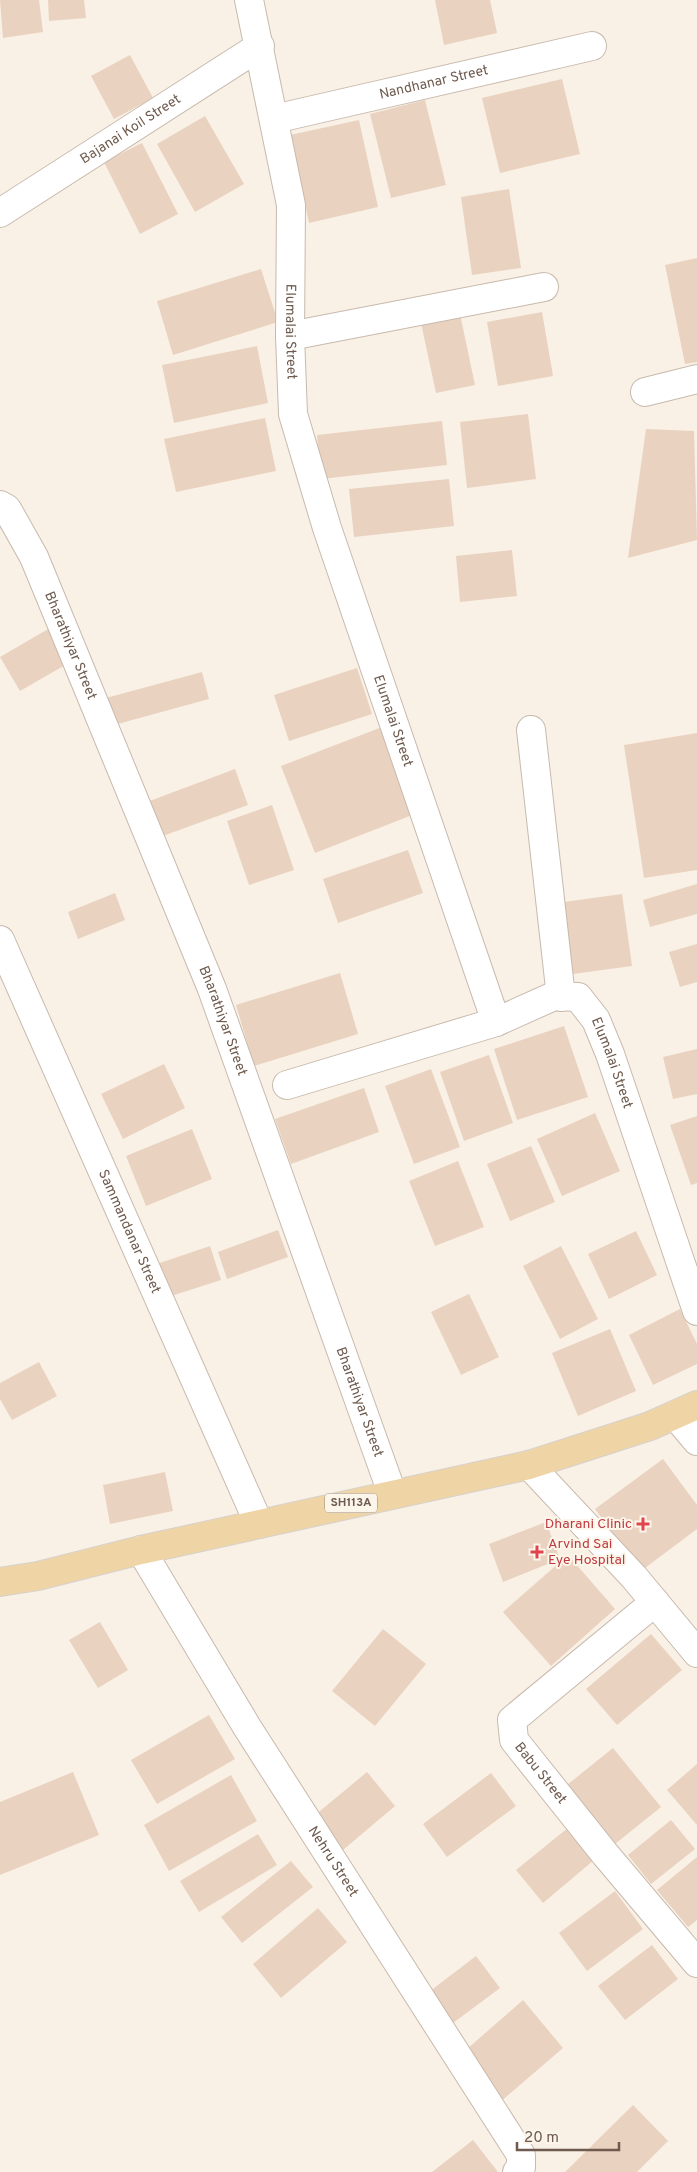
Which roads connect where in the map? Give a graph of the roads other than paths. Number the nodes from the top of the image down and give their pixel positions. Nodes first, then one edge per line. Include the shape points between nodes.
1 (249, 0) edge
2 (260, 46) junction
3 (592, 46) dead end
4 (274, 119) junction
5 (0, 213) edge
6 (544, 287) dead end
7 (290, 336) junction
8 (697, 379) edge
9 (645, 392) dead end
10 (0, 505) edge
11 (531, 730) dead end
12 (0, 940) edge
13 (561, 997) junction
14 (496, 1022) junction
15 (286, 1085) dead end
16 (697, 1311) edge
17 (686, 1410) edge
18 (697, 1441) edge
19 (529, 1464) junction
20 (392, 1493) junction
21 (260, 1524) junction
22 (142, 1550) junction
23 (0, 1582) edge
24 (655, 1602) junction
25 (697, 1653) edge
26 (697, 1963) edge
27 (517, 2172) edge

1 - 2 street, Elumalai Street
2 - 4 street, Elumalai Street
2 - 5 street, Bajanai Koil Street
3 - 4 street, Nandhanar Street
4 - 7 street, Elumalai Street via 291,205
6 - 7 street
7 - 14 street, Elumalai Street via 293,414 326,528
8 - 9 street
10 - 20 street, Bharathiyar Street via 7,509 34,557 212,989
11 - 13 street
12 - 21 street, Sammandanar Street
13 - 14 street via 554,996
13 - 16 street, Elumalai Street via 578,997 596,1020
14 - 15 street
17 - 18 street
17 - 19 main road, SH113A via 650,1426
19 - 20 main road, SH113A
19 - 24 street
20 - 21 main road, SH113A
21 - 22 main road, SH113A
22 - 23 main road, SH113A via 38,1576
22 - 27 street, Nehru Street via 247,1727 521,2155 521,2167
24 - 25 street
24 - 26 street, Babu Street via 512,1720 512,1729 514,1740

